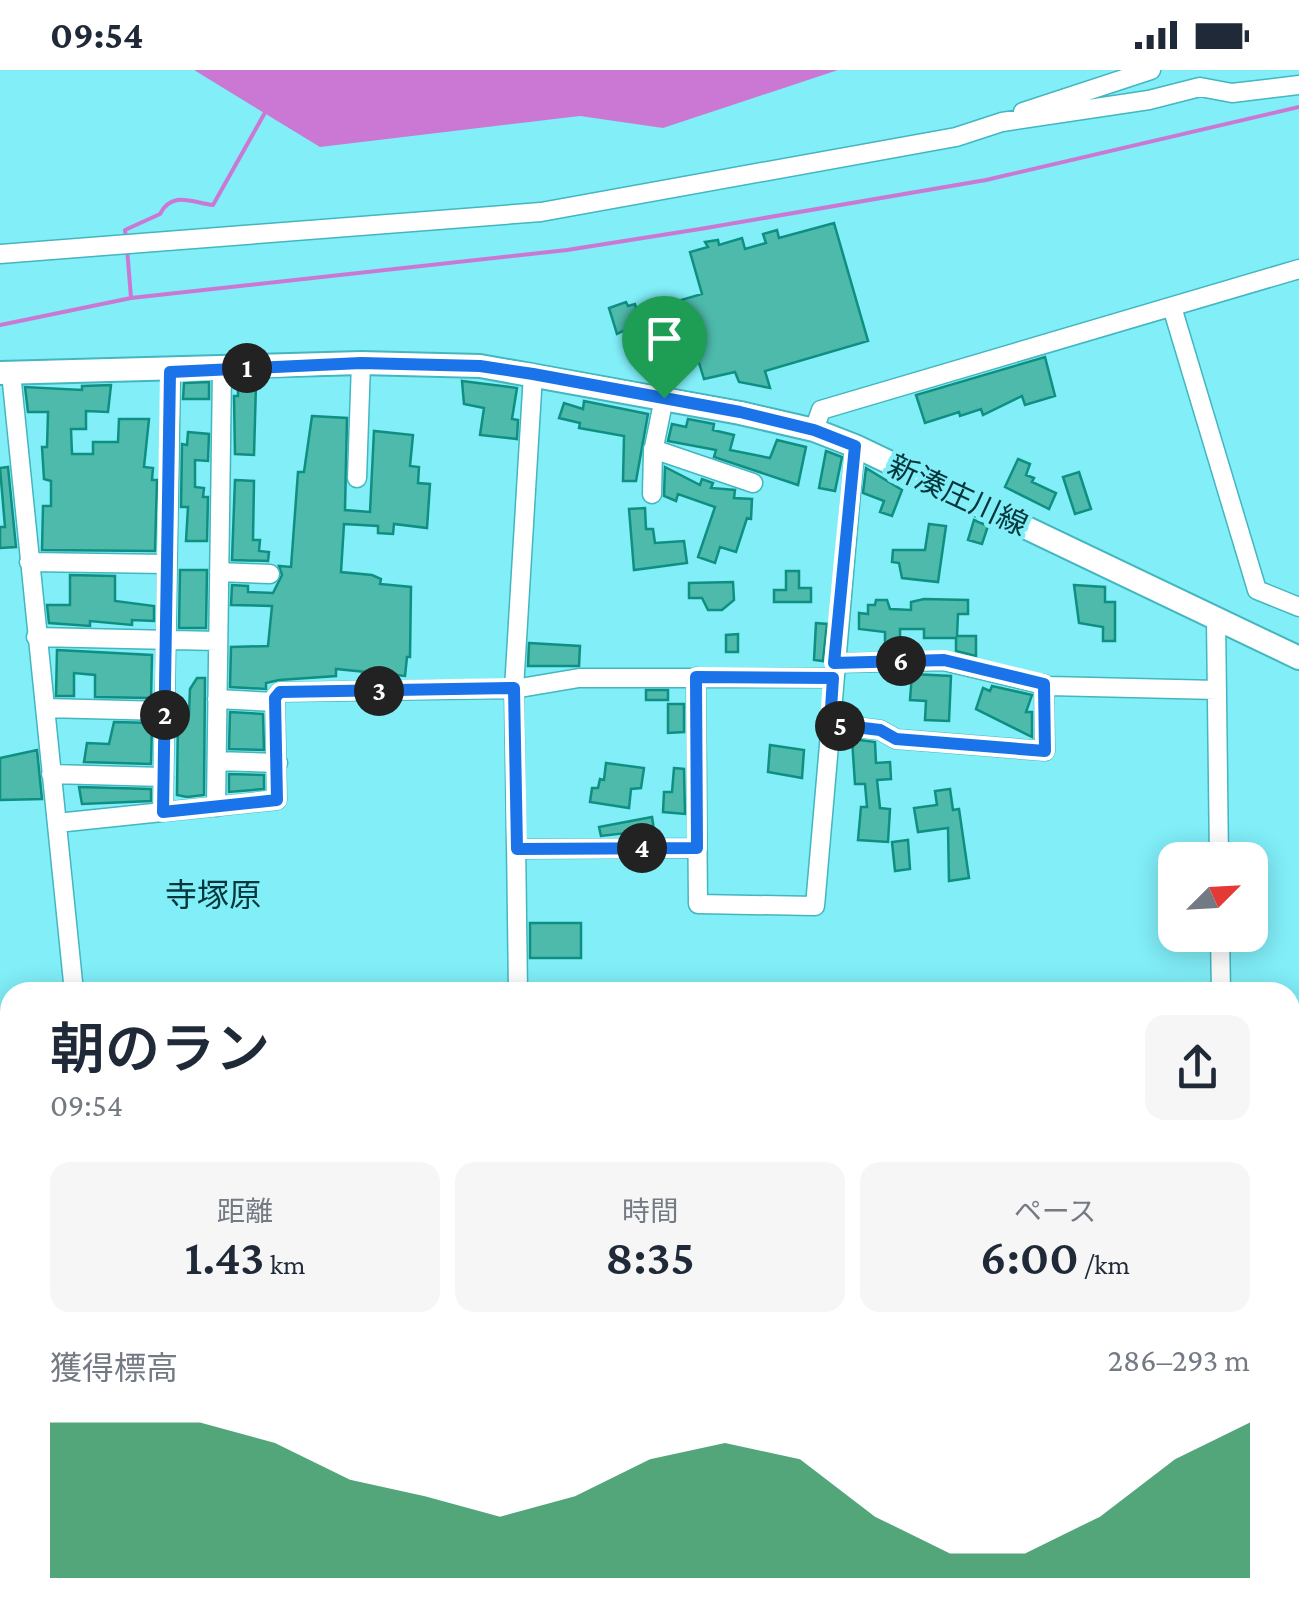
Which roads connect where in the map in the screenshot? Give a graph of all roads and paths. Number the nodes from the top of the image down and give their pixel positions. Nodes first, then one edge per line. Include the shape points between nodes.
1 (1151, 70) edge
2 (1299, 85) edge
3 (1002, 122) junction
4 (0, 254) edge
5 (1299, 269) edge
6 (1172, 307) junction
7 (361, 363) junction
8 (222, 370) junction
9 (170, 372) junction
10 (5, 373) edge
11 (533, 374) junction
12 (664, 398) junction
13 (814, 430) junction
14 (855, 446) junction
15 (654, 449) junction
16 (357, 478) dead end
17 (753, 483) dead end
18 (652, 494) dead end
19 (29, 562) junction
20 (167, 564) junction
21 (219, 572) junction
22 (270, 574) dead end
23 (1299, 607) edge
24 (1216, 618) junction
25 (36, 637) junction
26 (166, 640) junction
27 (218, 641) junction
28 (1296, 654) edge
29 (834, 671) junction
30 (696, 677) junction
31 (1044, 684) junction
32 (514, 688) junction
33 (1217, 690) junction
34 (278, 697) junction
35 (217, 700) junction
36 (46, 708) junction
37 (165, 711) junction
38 (830, 724) junction
39 (216, 761) junction
40 (278, 763) junction
41 (51, 774) junction
42 (164, 777) junction
43 (216, 806) junction
44 (163, 812) junction
45 (56, 823) junction
46 (1220, 842) edge
47 (697, 848) junction
48 (517, 849) junction
49 (1220, 952) edge
50 (73, 982) edge
51 (518, 982) edge
52 (1221, 982) edge

1 - 3 street via 1044,102
2 - 3 street via 1232,93 1200,87
3 - 4 street via 956,137 541,212
5 - 6 street
6 - 13 street via 822,410
6 - 23 street via 1257,590
7 - 8 main road, 新湊庄川線
7 - 11 main road, 新湊庄川線
7 - 16 street
8 - 9 main road, 新湊庄川線
8 - 21 street
9 - 10 main road, 新湊庄川線
9 - 20 street
10 - 19 street
11 - 12 main road, 新湊庄川線
11 - 32 street
12 - 13 main road, 新湊庄川線
12 - 15 street
13 - 14 main road, 新湊庄川線
14 - 24 main road, 新湊庄川線
14 - 29 street
15 - 17 street
15 - 18 street
19 - 20 street
19 - 25 street
20 - 26 street
21 - 22 street
21 - 27 street
24 - 28 main road, 新湊庄川線
24 - 33 street
25 - 26 street
25 - 36 street
26 - 27 street
26 - 37 street
27 - 35 street
29 - 30 street
29 - 31 street via 944,660
29 - 38 street
30 - 32 street via 579,678
30 - 47 street
31 - 33 street
31 - 38 street via 1045,751 896,739 880,730
32 - 34 street
32 - 48 street
33 - 46 street
34 - 35 street
34 - 40 street
35 - 39 street
36 - 37 street
36 - 41 street
37 - 42 street
38 - 47 street via 814,906 698,904
39 - 40 street
39 - 43 street
40 - 43 street via 277,800
41 - 42 street
41 - 45 street
42 - 44 street
43 - 44 street
44 - 45 street
45 - 50 street
47 - 48 street
48 - 51 street
49 - 52 street

